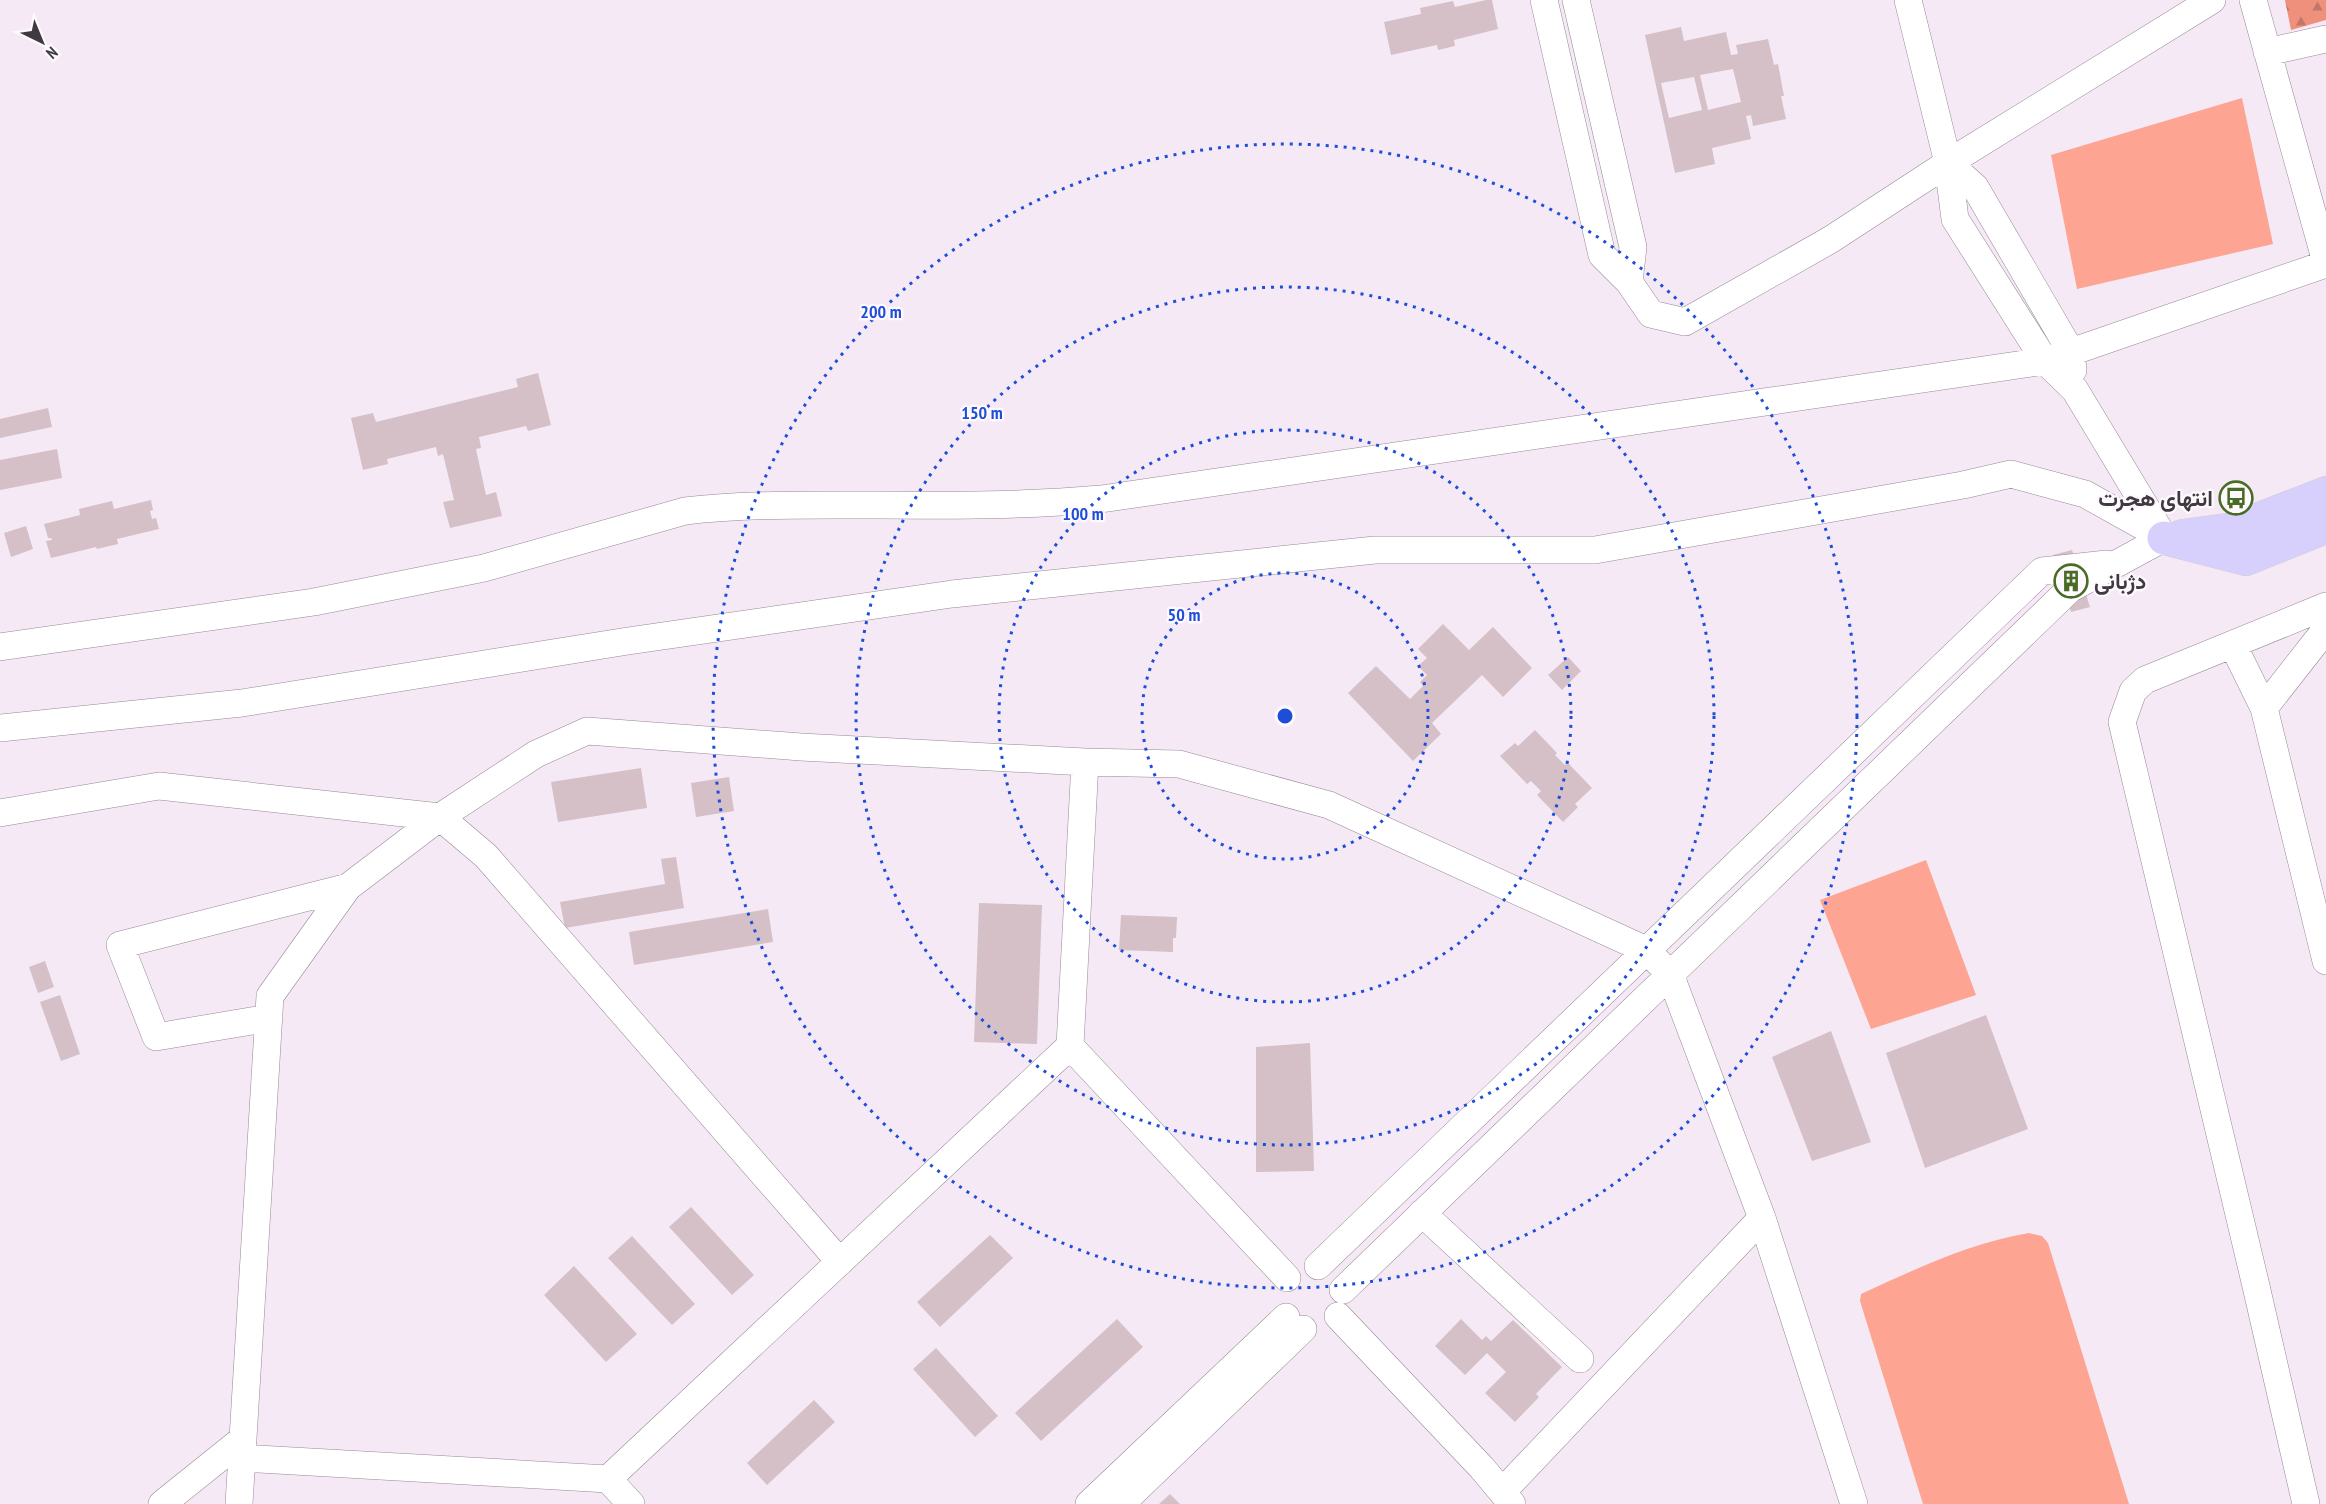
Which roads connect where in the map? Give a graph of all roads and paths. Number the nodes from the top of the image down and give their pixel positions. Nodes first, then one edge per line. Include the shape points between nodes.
1 (1575, 0) edge
2 (1908, 0) edge
3 (2212, 0) edge
4 (2253, 0) edge
5 (1545, 4) edge
6 (2326, 39) edge
7 (2268, 52) junction
8 (1948, 163) junction
9 (2326, 263) edge
10 (1629, 282) junction
11 (2071, 352) junction
12 (2045, 361) junction
13 (2075, 390) junction
14 (2326, 493) edge
15 (2326, 528) edge
16 (2164, 538) junction
17 (2120, 562) junction
18 (2326, 606) edge
19 (2326, 629) edge
20 (2233, 645) junction
21 (0, 648) edge
22 (2264, 708) junction
23 (0, 728) edge
24 (1085, 762) junction
25 (0, 813) edge
26 (440, 818) junction
27 (348, 887) junction
28 (2321, 917) edge
29 (1646, 950) junction
30 (2326, 961) edge
31 (1670, 974) junction
32 (269, 1018) junction
33 (1070, 1046) junction
34 (1422, 1213) junction
35 (1762, 1218) junction
36 (840, 1262) junction
37 (1318, 1266) junction
38 (1287, 1278) junction
39 (1343, 1290) junction
40 (1338, 1316) junction
41 (1294, 1323) junction
42 (1580, 1359) dead end
43 (242, 1449) junction
44 (608, 1479) junction
45 (1507, 1498) edge
46 (162, 1504) edge
47 (239, 1504) edge
48 (631, 1504) edge
49 (1089, 1504) edge
50 (1121, 1504) edge
51 (1854, 1504) edge
52 (2306, 1504) edge

1 - 5 lane
1 - 10 lane via 1633,247
2 - 8 lane
3 - 8 lane
4 - 7 lane
5 - 10 lane via 1602,255
6 - 7 lane
7 - 9 lane
8 - 10 lane via 1830,240 1685,322 1651,314
8 - 11 lane via 1975,187
8 - 12 lane via 1955,219
9 - 11 lane
11 - 12 lane
11 - 13 lane
12 - 13 lane
12 - 21 lane via 1101,499 1038,505 768,505 685,511 484,568 314,602
13 - 16 lane
14 - 16 main road via 2234,529
15 - 16 main road via 2246,560
16 - 17 lane
16 - 23 lane via 2085,494 2011,474 1595,550 1375,550 952,594 242,703
17 - 29 lane via 2042,571
17 - 31 lane via 2070,589
18 - 20 lane
19 - 22 lane
20 - 22 lane
20 - 52 lane via 2145,680 2133,691 2122,722
22 - 28 lane
24 - 26 lane via 587,731 536,754
24 - 29 lane via 1179,764 1329,805
24 - 33 lane
25 - 26 lane via 159,786
26 - 27 lane
26 - 36 lane via 486,856
27 - 32 lane via 270,996
27 - 32 lane via 120,945 156,1037
28 - 30 lane
29 - 31 lane
29 - 37 lane
31 - 34 lane
31 - 35 lane
32 - 43 lane
33 - 36 lane
33 - 38 lane
34 - 39 lane
34 - 42 lane
35 - 45 lane
35 - 51 lane
36 - 44 lane
37 - 38 lane via 1301,1268
37 - 39 lane via 1333,1275
38 - 41 lane via 1281,1287 1281,1308
39 - 40 lane
40 - 41 lane via 1322,1328
40 - 45 lane
41 - 49 lane
41 - 50 lane
43 - 44 lane
43 - 46 lane
43 - 47 lane
44 - 48 lane

